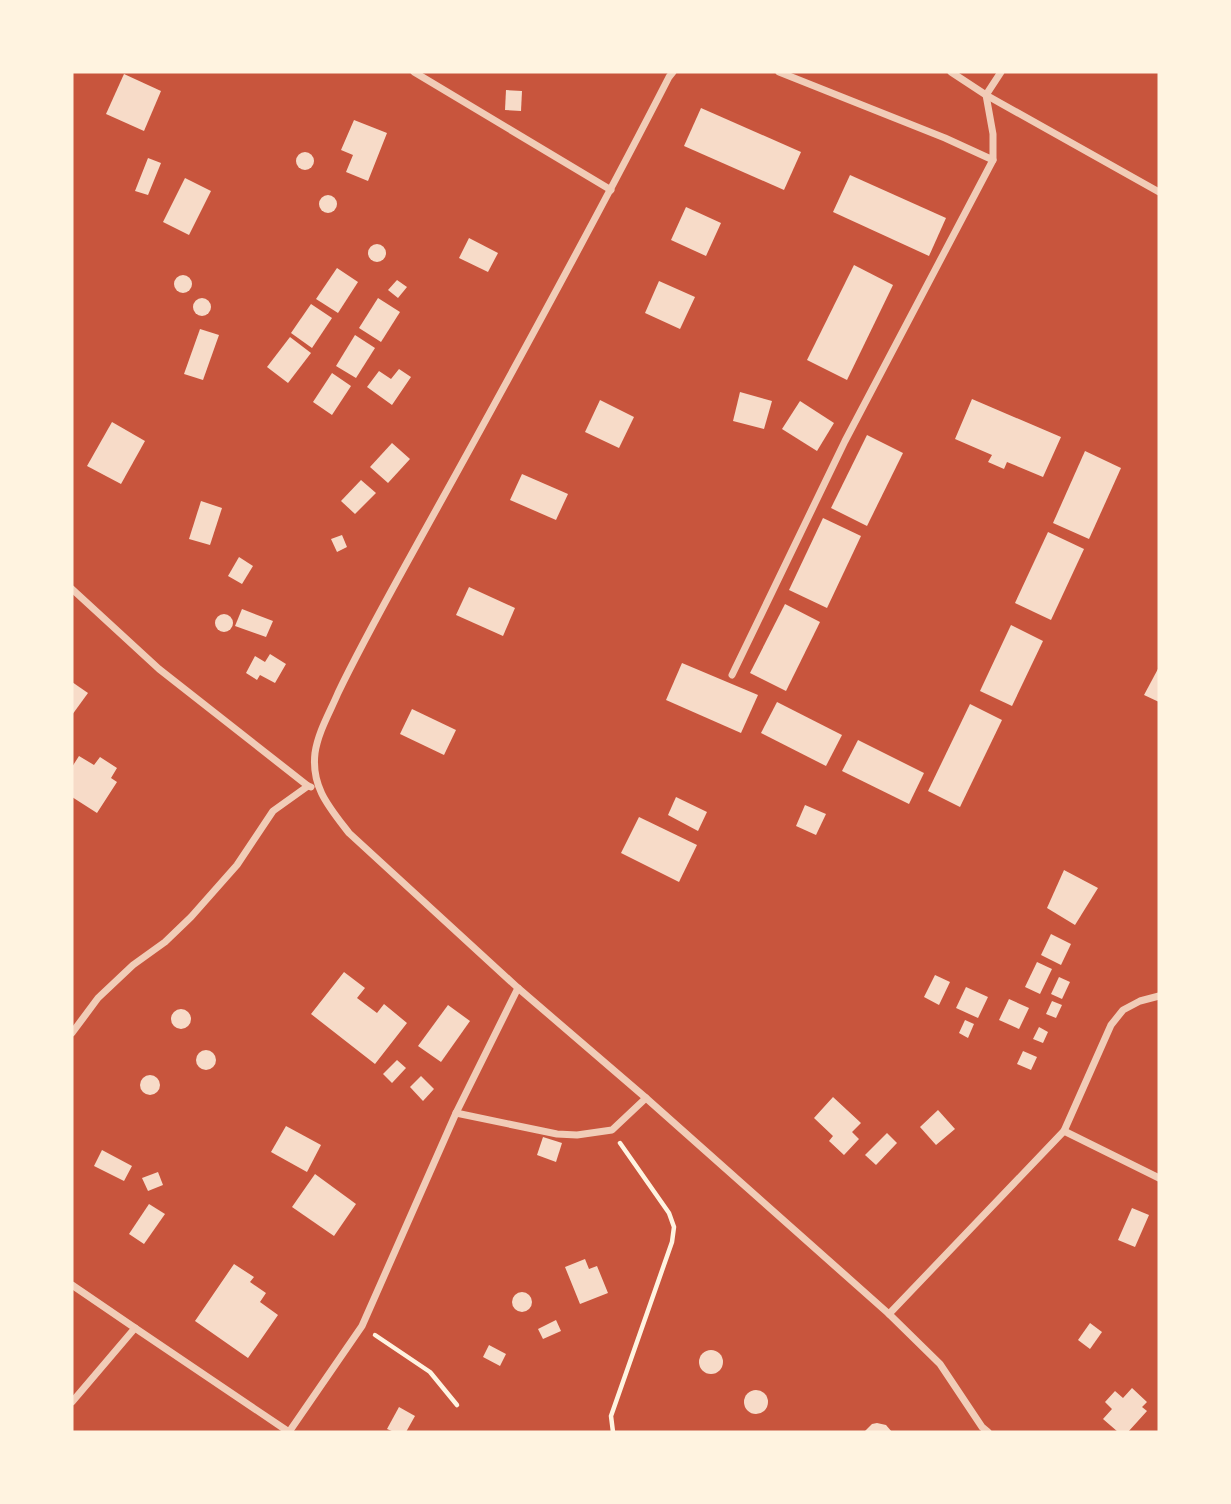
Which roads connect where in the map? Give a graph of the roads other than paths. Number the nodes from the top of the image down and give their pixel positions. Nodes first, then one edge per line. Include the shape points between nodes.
1 (414, 72) edge
2 (673, 72) edge
3 (779, 72) edge
4 (951, 72) edge
5 (1001, 72) edge
6 (986, 95) junction
7 (993, 160) junction
8 (611, 190) junction
9 (1159, 192) edge
10 (72, 589) edge
11 (732, 676) dead end
12 (308, 786) junction
13 (318, 789) junction
14 (518, 988) junction
15 (1159, 996) edge
16 (72, 1033) edge
17 (646, 1098) junction
18 (456, 1113) junction
19 (1064, 1131) junction
20 (1159, 1178) edge
21 (72, 1285) edge
22 (888, 1314) junction
23 (135, 1328) junction
24 (72, 1402) edge
25 (988, 1432) edge

1 - 8 street
2 - 8 street
3 - 7 street
4 - 6 street
5 - 6 street
6 - 7 street
6 - 9 street
7 - 11 street via 845,441
8 - 13 street via 355,658 323,726 314,773
10 - 12 street via 159,669
12 - 13 street
12 - 16 street via 273,811 237,864 191,917 98,998
13 - 14 street via 349,833
14 - 17 street
14 - 18 street
15 - 19 street via 1123,1010 1111,1025
17 - 18 street via 612,1130 577,1135
17 - 22 street
18 - 23 street via 362,1326 289,1432
19 - 20 street
19 - 22 street
21 - 23 street
22 - 25 street via 940,1364
23 - 24 street

